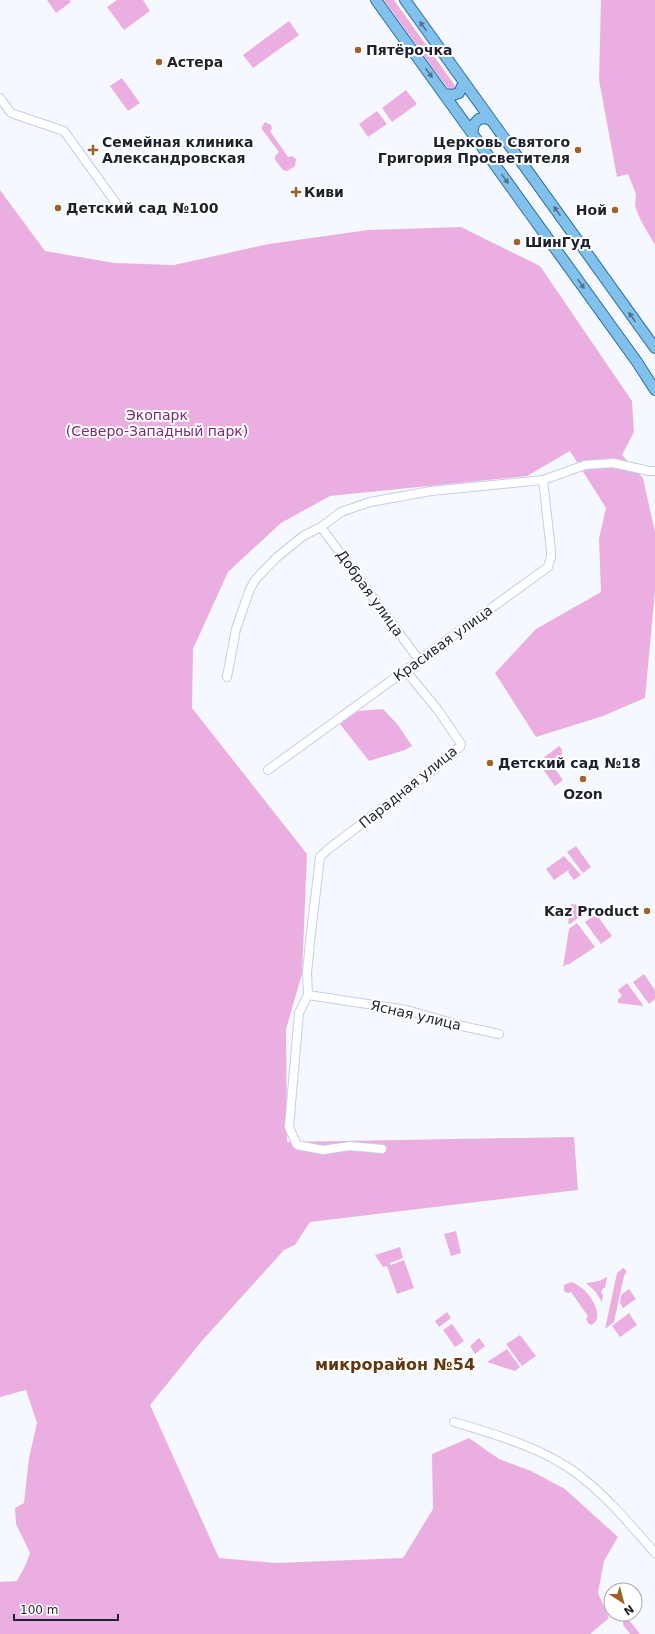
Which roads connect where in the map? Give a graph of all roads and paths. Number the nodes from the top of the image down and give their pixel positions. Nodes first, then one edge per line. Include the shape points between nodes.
1 (376, 0) edge
2 (405, 0) edge
3 (464, 82) junction
4 (444, 94) junction
5 (0, 98) edge
6 (491, 120) junction
7 (472, 133) junction
8 (121, 210) dead end
9 (655, 348) edge
10 (655, 390) edge
11 (655, 471) edge
12 (543, 480) junction
13 (321, 526) junction
14 (419, 660) junction
15 (405, 670) junction
16 (227, 677) dead end
17 (268, 770) dead end
18 (308, 995) junction
19 (499, 1034) dead end
20 (382, 1149) dead end
21 (454, 1422) dead end
22 (655, 1553) edge

1 -> 4 main road
3 -> 2 main road
3 - 4 main road via 459,93
3 - 6 main road
4 - 7 main road
5 - 8 street via 11,113 64,131
6 - 7 main road via 478,119
9 -> 6 main road
7 -> 10 main road
11 - 12 street via 649,472 613,463 585,465
12 - 13 street via 431,491 370,502 341,512
12 - 14 street, Красивая улица via 551,551 548,567
13 - 14 street, Добрая улица
13 - 16 street via 303,536 276,558 255,580 236,628
14 - 15 street, Красивая улица
15 - 17 street, Красивая улица
15 - 18 street, Парадная улица via 461,744 434,769 320,857 308,966
18 - 19 street, Ясная улица via 407,1010
18 - 20 street via 300,1013 290,1127 297,1145 323,1150 350,1146
21 - 22 street via 515,1441 563,1465 585,1480

